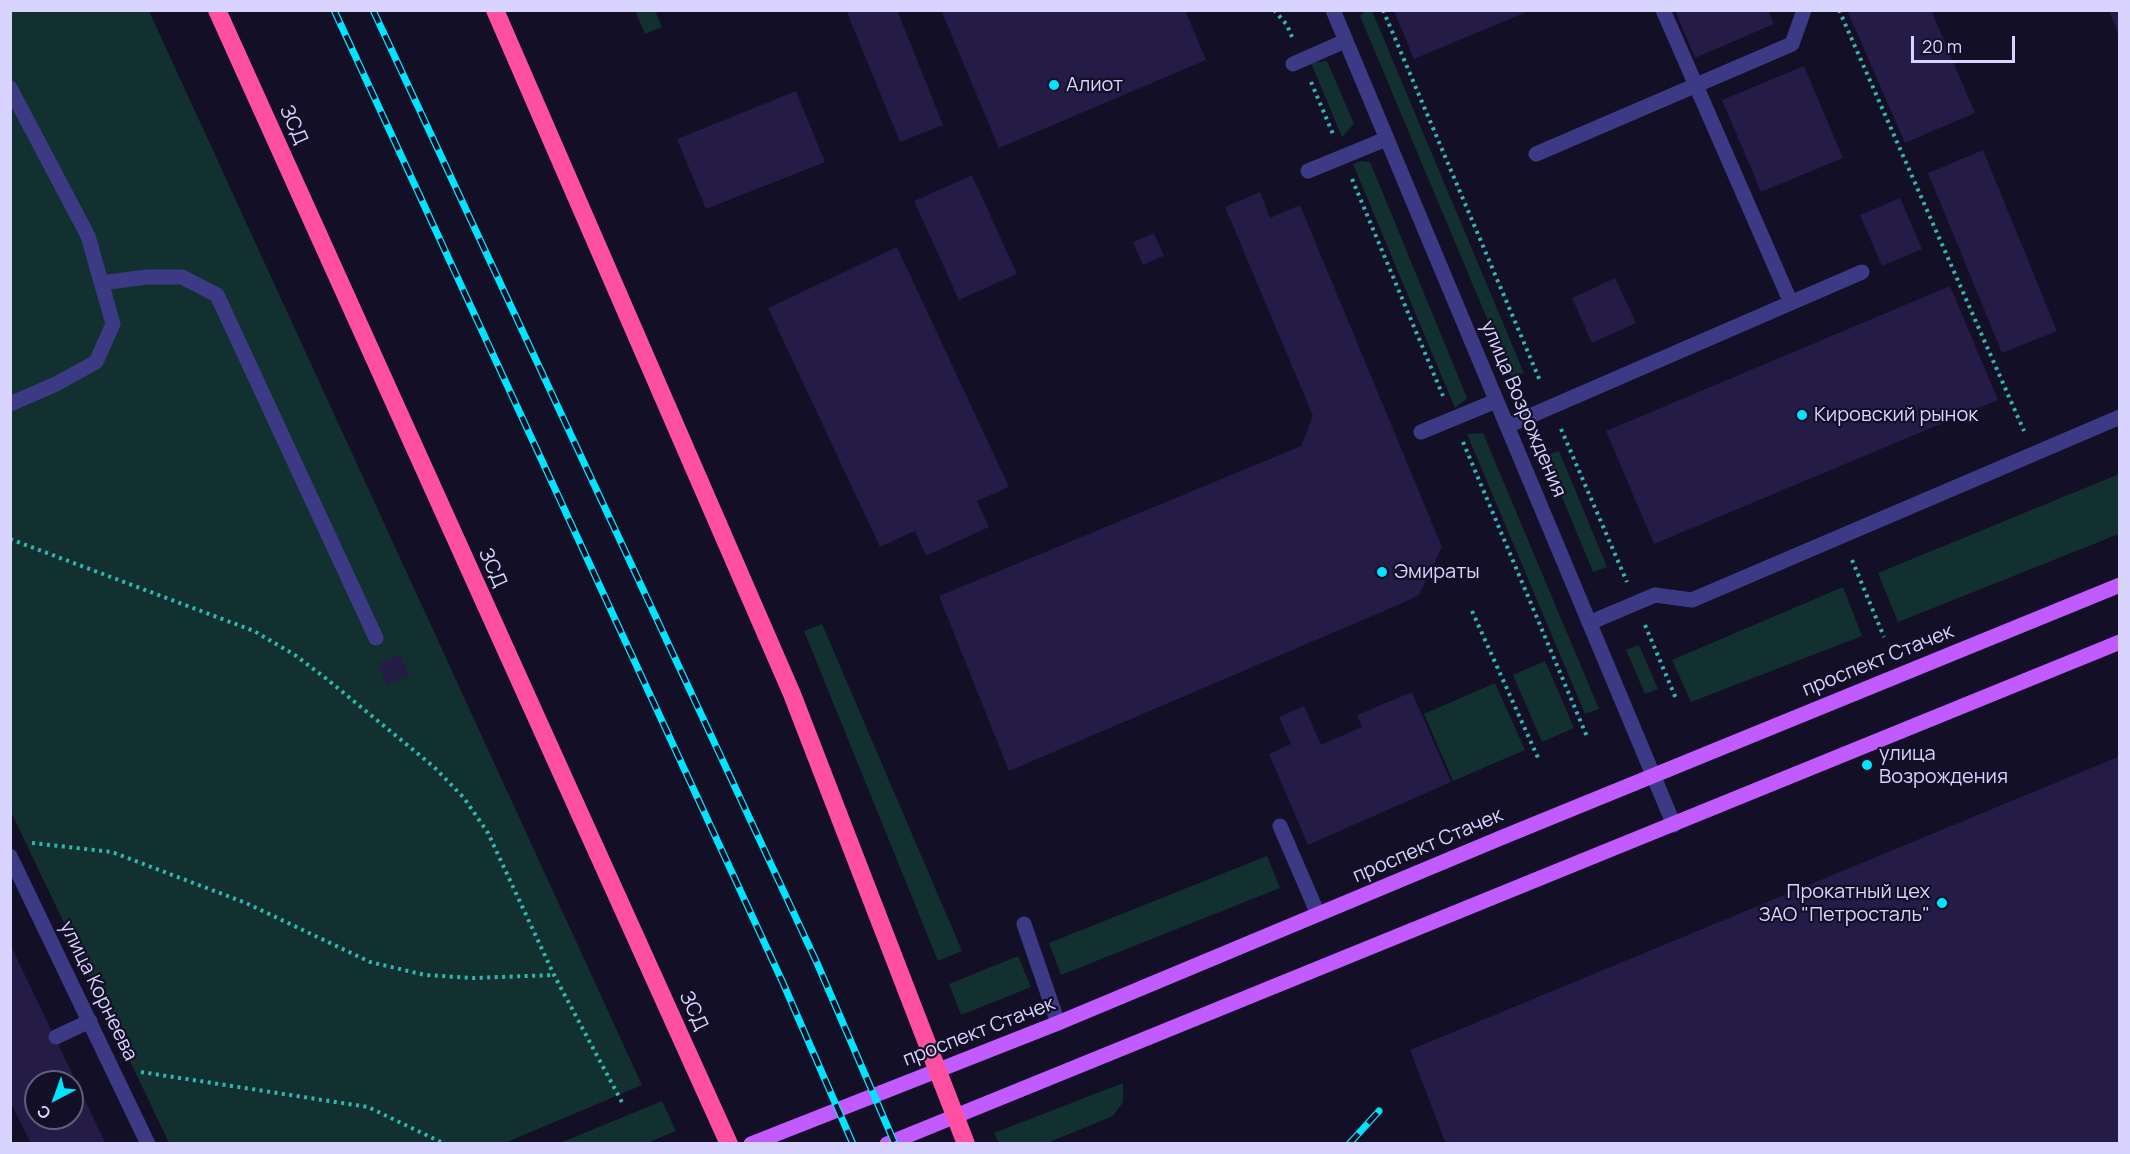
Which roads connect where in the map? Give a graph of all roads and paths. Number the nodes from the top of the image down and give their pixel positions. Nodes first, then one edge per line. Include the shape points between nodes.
1 (217, 10) edge
2 (495, 10) edge
3 (1274, 10) edge
4 (1333, 10) edge
5 (1383, 10) edge
6 (1663, 10) edge
7 (1804, 10) edge
8 (1839, 10) edge
9 (1345, 41) junction
10 (1297, 62) junction
11 (1695, 86) junction
12 (10, 88) edge
13 (1386, 139) junction
14 (1536, 154) dead end
15 (1342, 156) junction
16 (1308, 171) dead end
17 (1862, 272) dead end
18 (101, 283) junction
19 (1791, 303) junction
20 (1496, 401) junction
21 (10, 404) edge
22 (1551, 407) junction
23 (2120, 417) edge
24 (1453, 419) junction
25 (1507, 426) junction
26 (1421, 432) dead end
27 (2034, 454) junction
28 (1842, 536) junction
29 (10, 539) edge
30 (2120, 585) edge
31 (1636, 603) junction
32 (1472, 611) dead end
33 (1589, 623) junction
34 (1884, 637) dead end
35 (376, 638) dead end
36 (2120, 642) edge
37 (1677, 701) dead end
38 (1588, 739) dead end
39 (1539, 760) dead end
40 (1654, 775) junction
41 (1674, 825) junction
42 (1280, 826) dead end
43 (22, 844) dead end
44 (10, 856) edge
45 (1318, 914) junction
46 (1024, 924) dead end
47 (554, 975) junction
48 (90, 1021) junction
49 (1058, 1023) junction
50 (56, 1037) dead end
51 (112, 1068) junction
52 (624, 1106) dead end
53 (148, 1143) edge
54 (445, 1143) edge
55 (729, 1143) edge
56 (751, 1143) edge
57 (886, 1143) edge
58 (966, 1143) edge

1 - 55 highway, ЗСД, bridge
2 - 58 highway, bridge via 792,694
3 - 10 path via 1287,25
4 - 9 street, улица Возрождения
5 - 22 path
6 - 11 street
7 - 11 street via 1792,44
8 - 27 path
9 - 10 street
9 - 13 street, улица Возрождения
10 - 15 path
11 - 14 street
11 - 19 street
12 - 18 street via 88,236
13 - 15 street
13 - 20 street, улица Возрождения
15 - 16 street
15 - 24 path
17 - 19 street
18 - 21 street via 114,324 96,362
18 - 35 street via 182,277 217,295
19 - 22 street
20 - 24 street
20 - 25 street, улица Возрождения
22 - 25 street
22 - 31 path
23 - 27 street
24 - 26 street
24 - 38 path
25 - 33 street, улица Возрождения
27 - 28 street
28 - 31 street via 1692,600 1655,595
28 - 34 path
29 - 47 path via 254,631 328,680 434,767 464,798 488,833
30 - 40 main road, проспект Стачек
31 - 33 street
31 - 37 path
32 - 39 path
33 - 40 street, улица Возрождения
36 - 41 main road
40 - 41 street, улица Возрождения
40 - 45 main road, проспект Стачек
41 - 57 main road
42 - 45 street
43 - 47 path via 112,852 246,903 370,962 425,975
44 - 48 street, улица Корнеева
45 - 49 main road, проспект Стачек
46 - 49 street
47 - 52 path
48 - 50 street
48 - 51 street, улица Корнеева
49 - 56 main road, проспект Стачек
51 - 53 street, улица Корнеева
51 - 54 path via 368,1107

